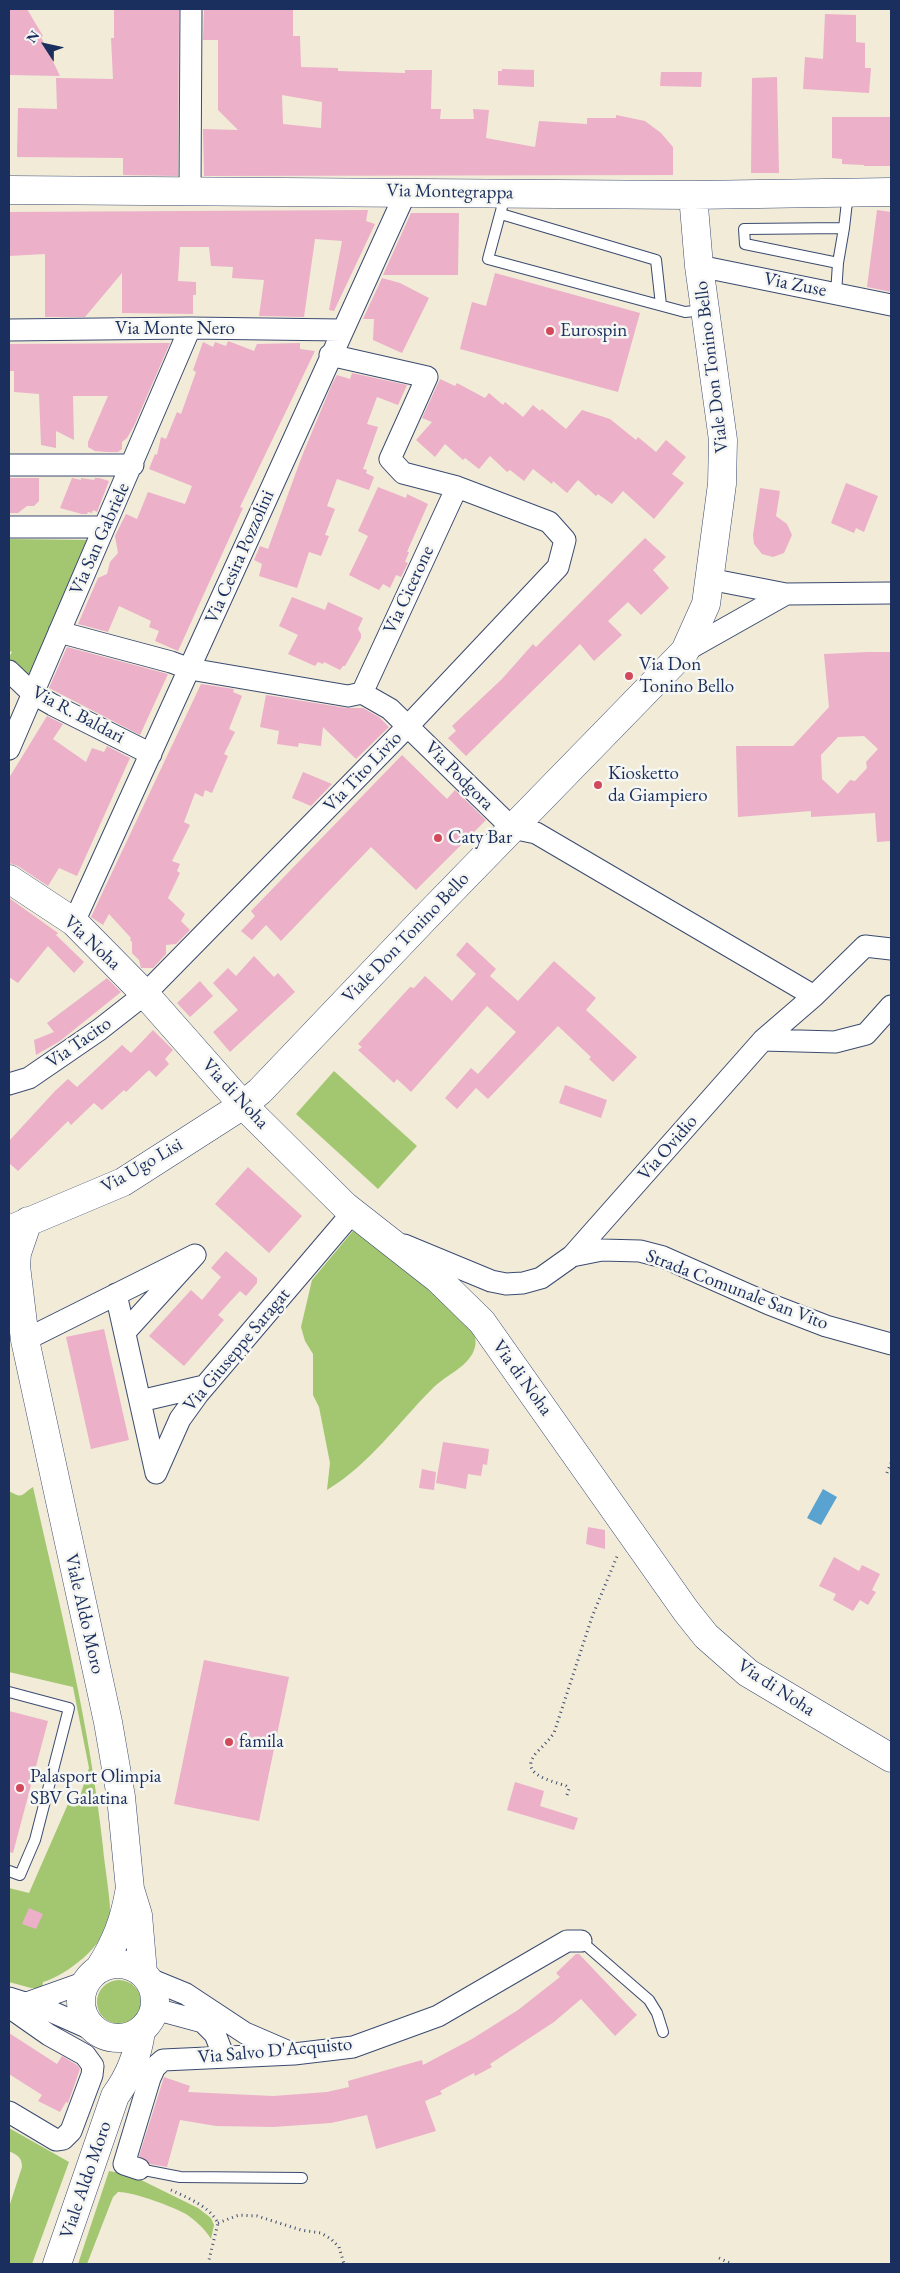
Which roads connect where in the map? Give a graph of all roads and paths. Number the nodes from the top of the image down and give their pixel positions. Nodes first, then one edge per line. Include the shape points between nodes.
1 (191, 9) edge
2 (9, 190) edge
3 (190, 190) junction
4 (406, 192) junction
5 (848, 192) junction
6 (891, 192) edge
7 (693, 195) junction
8 (504, 204) junction
9 (844, 228) junction
10 (838, 262) junction
11 (699, 266) junction
12 (836, 294) junction
13 (661, 305) junction
14 (891, 305) edge
15 (705, 310) junction
16 (190, 328) junction
17 (9, 330) edge
18 (342, 330) junction
19 (330, 355) junction
20 (133, 464) junction
21 (9, 465) edge
22 (457, 487) junction
23 (9, 527) edge
24 (104, 527) junction
25 (709, 580) junction
26 (891, 592) edge
27 (786, 594) junction
28 (59, 632) junction
29 (685, 651) junction
30 (190, 670) junction
31 (9, 671) edge
32 (32, 693) junction
33 (362, 693) junction
34 (408, 726) junction
35 (9, 749) edge
36 (151, 754) junction
37 (512, 828) junction
38 (9, 880) edge
39 (74, 922) junction
40 (891, 949) edge
41 (145, 994) junction
42 (814, 996) junction
43 (891, 1006) edge
44 (764, 1040) junction
45 (9, 1084) edge
46 (243, 1105) junction
47 (353, 1212) junction
48 (19, 1226) edge
49 (387, 1238) junction
50 (572, 1256) junction
51 (9, 1276) edge
52 (116, 1294) junction
53 (15, 1309) edge
54 (125, 1332) junction
55 (25, 1340) junction
56 (891, 1344) edge
57 (204, 1386) junction
58 (140, 1400) junction
59 (891, 1463) edge
60 (887, 1473) dead end
61 (631, 1532) junction
62 (9, 1692) edge
63 (891, 1758) edge
64 (567, 1795) dead end
65 (9, 1872) edge
66 (130, 1889) junction
67 (581, 1941) joint
68 (92, 1975) junction
69 (145, 1975) junction
70 (15, 2003) edge
71 (148, 2020) junction
72 (663, 2032) dead end
73 (99, 2033) junction
74 (294, 2054) junction
75 (224, 2057) junction
76 (115, 2096) junction
77 (9, 2112) edge
78 (139, 2169) joint
79 (302, 2178) dead end
80 (163, 2186) dead end
81 (218, 2223) junction
82 (718, 2258) dead end
83 (57, 2264) edge
84 (208, 2264) edge
85 (344, 2264) edge
86 (732, 2264) edge

1 - 3 street
2 - 3 main road, Via Montegrappa
3 - 4 main road, Via Montegrappa
4 - 8 main road, Via Montegrappa
4 - 18 street, Via Cesira Pozzolini
5 - 6 main road, Via Montegrappa
5 - 7 main road, Via Montegrappa
5 - 9 lane
7 - 8 main road, Via Montegrappa
7 - 11 main road, Viale Don Tonino Bello
8 - 13 lane via 656,260
8 - 13 lane via 488,259
9 - 10 lane
9 - 10 lane via 744,229 745,244
10 - 12 lane
11 - 12 street, Via Zuse
11 - 15 main road, Viale Don Tonino Bello
12 - 14 street, Via Zuse
13 - 15 lane via 685,312
15 - 25 main road, Viale Don Tonino Bello via 724,440 722,484
16 - 17 street, Via Monte Nero
16 - 18 street, Via Monte Nero
16 - 20 street, Via San Gabriele
18 - 19 street, Via Cesira Pozzolini
19 - 22 street via 426,377 390,459 403,473
19 - 30 street, Via Cesira Pozzolini
20 - 21 street
20 - 24 street, Via San Gabriele
22 - 33 street, Via Cicerone
22 - 34 street, Via Tito Livio via 549,522 565,540 558,567
23 - 24 street
24 - 28 street, Via San Gabriele
25 - 27 street
25 - 29 main road, Viale Don Tonino Bello via 706,604
26 - 27 street
27 - 29 street
28 - 30 street
28 - 32 street, Via San Gabriele
29 - 37 main road, Viale Don Tonino Bello
30 - 33 street via 348,696
30 - 36 street, Via Cesira Pozzolini
31 - 32 street, Via R. Baldari
32 - 35 street, Via San Gabriele
32 - 36 street, Via R. Baldari
33 - 34 street, Via Podgora via 390,709
34 - 37 street, Via Podgora
34 - 41 street, Via Tito Livio
36 - 39 street, Via Cesira Pozzolini
37 - 42 street via 536,833
37 - 46 main road, Viale Don Tonino Bello
38 - 39 main road, Via Noha
39 - 41 main road, Via Noha
40 - 42 street, Via Ovidio via 865,946
41 - 45 street, Via Tacito via 29,1078
41 - 46 main road, Via di Noha
42 - 44 street, Via Ovidio
43 - 44 street via 866,1034 835,1042
44 - 50 street, Via Ovidio
46 - 47 main road, Via di Noha
46 - 48 main road, Via Ugo Lisi via 123,1182
47 - 49 main road, Via di Noha
47 - 57 street, Via Giuseppe Saragat
48 - 53 main road, Viale Aldo Moro
49 - 50 street, Strada Comunale San Vito via 491,1281 506,1284 541,1278
49 - 61 main road, Via di Noha via 438,1279 482,1322
50 - 56 street, Strada Comunale San Vito via 602,1250 640,1251 663,1257 826,1326
51 - 53 main road, Viale Aldo Moro
52 - 54 street, Via Giuseppe Saragat
52 - 54 street via 195,1255
52 - 55 street
53 - 55 main road, Viale Aldo Moro
54 - 58 street, Via Giuseppe Saragat
55 - 66 main road, Viale Aldo Moro via 108,1722 121,1797
57 - 58 street
57 - 58 street, Via Giuseppe Saragat via 180,1418 156,1473
59 - 60 path
61 - 63 main road, Via di Noha via 686,1611 706,1636 732,1660 778,1692
61 - 64 path via 611,1569 592,1617 554,1733 531,1762 536,1776 566,1786 569,1790
62 - 65 lane via 69,1708 35,1840 20,1875
66 - 68 main road, Viale Aldo Moro via 118,1936
66 - 69 main road, Viale Aldo Moro via 138,1915
67 - 72 lane via 649,2000
67 - 74 street, Via Salvo D'Acquisto via 567,1941 438,2016 354,2047
68 - 69 main road via 110,1964 122,1964
68 - 70 street
68 - 73 main road, Viale Aldo Moro via 81,1994 81,2007 85,2020
69 - 71 main road, Viale Aldo Moro via 153,1987
69 - 74 street via 186,1994 245,2033
70 - 73 street
70 - 77 street via 49,2035 81,2052 93,2066 71,2131 63,2139 56,2140
71 - 73 main road via 130,2037 117,2039
71 - 75 street via 203,2022 215,2034
71 - 76 main road, Viale Aldo Moro via 126,2081
73 - 76 main road, Viale Aldo Moro via 112,2056
74 - 75 street, Via Salvo D'Acquisto
75 - 78 street, Via Salvo D'Acquisto via 163,2060 155,2066 124,2164
76 - 83 main road, Viale Aldo Moro
78 - 79 lane via 180,2177
80 - 81 path via 194,2201 214,2215
81 - 84 path
81 - 85 path via 239,2215 257,2216 321,2233 339,2247
82 - 86 path

